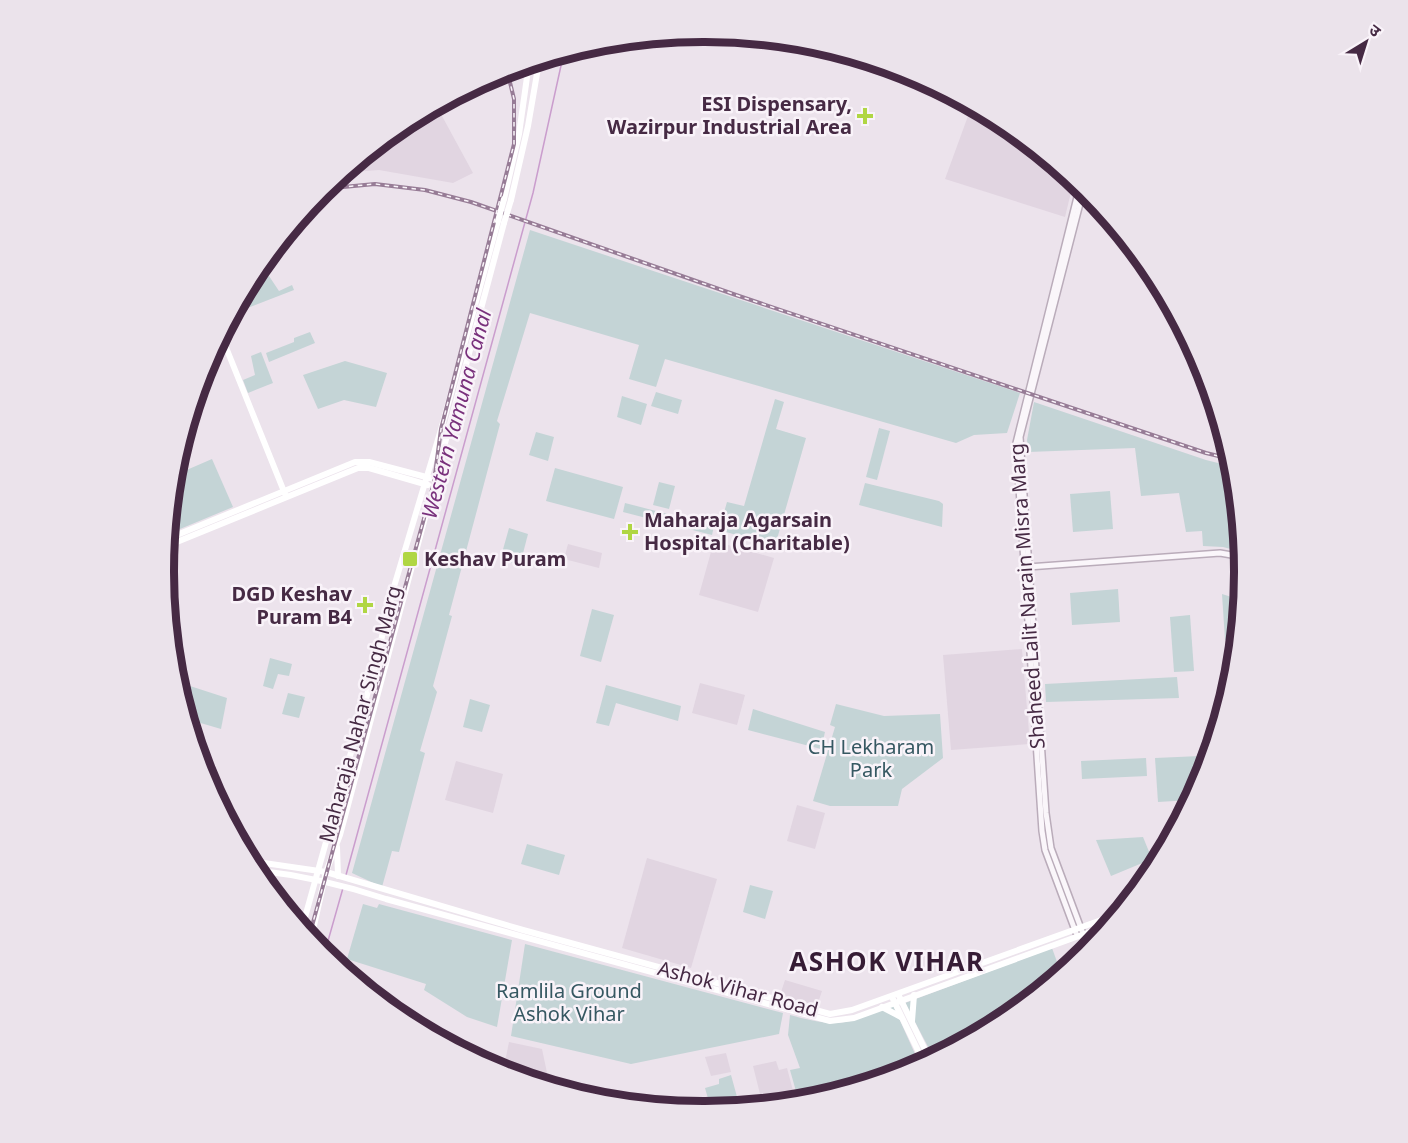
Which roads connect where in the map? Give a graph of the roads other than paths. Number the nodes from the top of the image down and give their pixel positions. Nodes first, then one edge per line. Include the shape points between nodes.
1 (539, 69) edge
2 (529, 72) edge
3 (1077, 196) edge
4 (1081, 200) edge
5 (225, 346) edge
6 (223, 350) edge
7 (461, 369) junction
8 (431, 466) junction
9 (414, 478) junction
10 (429, 482) junction
11 (283, 495) junction
12 (422, 495) junction
13 (176, 535) edge
14 (176, 542) edge
15 (1233, 555) edge
16 (1027, 567) junction
17 (337, 840) junction
18 (262, 863) edge
19 (323, 871) junction
20 (268, 872) edge
21 (317, 878) junction
22 (338, 878) junction
23 (324, 880) junction
24 (350, 883) junction
25 (305, 919) edge
26 (1103, 919) edge
27 (1077, 928) junction
28 (313, 929) edge
29 (1092, 932) edge
30 (1081, 936) junction
31 (915, 995) junction
32 (896, 998) junction
33 (882, 1007) junction
34 (901, 1018) junction
35 (912, 1026) junction
36 (926, 1052) edge
37 (920, 1055) edge

1 - 7 main road, bridge via 511,200
2 - 7 main road, bridge via 519,134
3 - 16 street, Shaheed Lalit Narain Misra Marg via 1017,431
4 - 16 street, Shaheed Lalit Narain Misra Marg via 1021,433
5 - 11 main road
6 - 11 main road
7 - 8 main road, Maharaja Nahar Singh Marg
7 - 10 main road
8 - 9 main road
8 - 10 main road, Maharaja Nahar Singh Marg
9 - 10 main road
9 - 11 main road via 365,467
9 - 12 main road
10 - 12 main road, Maharaja Nahar Singh Marg
10 - 17 main road, Maharaja Nahar Singh Marg via 421,539
11 - 13 main road
11 - 14 main road
12 - 19 main road, Maharaja Nahar Singh Marg via 393,590
15 - 16 street via 1220,553
16 - 27 street, Shaheed Lalit Narain Misra Marg via 1042,831
17 - 19 main road, Maharaja Nahar Singh Marg
17 - 22 main road
18 - 19 main road
19 - 21 main road, Maharaja Nahar Singh Marg
19 - 22 main road
19 - 23 main road, Maharaja Nahar Singh Marg
20 - 21 main road
21 - 23 main road
21 - 25 main road, Maharaja Nahar Singh Marg
22 - 23 main road
22 - 24 main road
23 - 28 main road, Maharaja Nahar Singh Marg
24 - 32 main road, Ashok Vihar Road via 816,1011 838,1014
24 - 33 main road, Ashok Vihar Road via 815,1019 839,1021
26 - 27 main road, Ashok Vihar Road
27 - 30 street, Shaheed Lalit Narain Misra Marg
27 - 32 main road, Ashok Vihar Road
29 - 30 main road, Ashok Vihar Road
30 - 31 main road, Ashok Vihar Road
31 - 32 main road, Ashok Vihar Road
31 - 35 main road
32 - 33 main road, Ashok Vihar Road
32 - 34 main road
32 - 35 main road
33 - 34 main road
34 - 37 main road
35 - 36 main road

